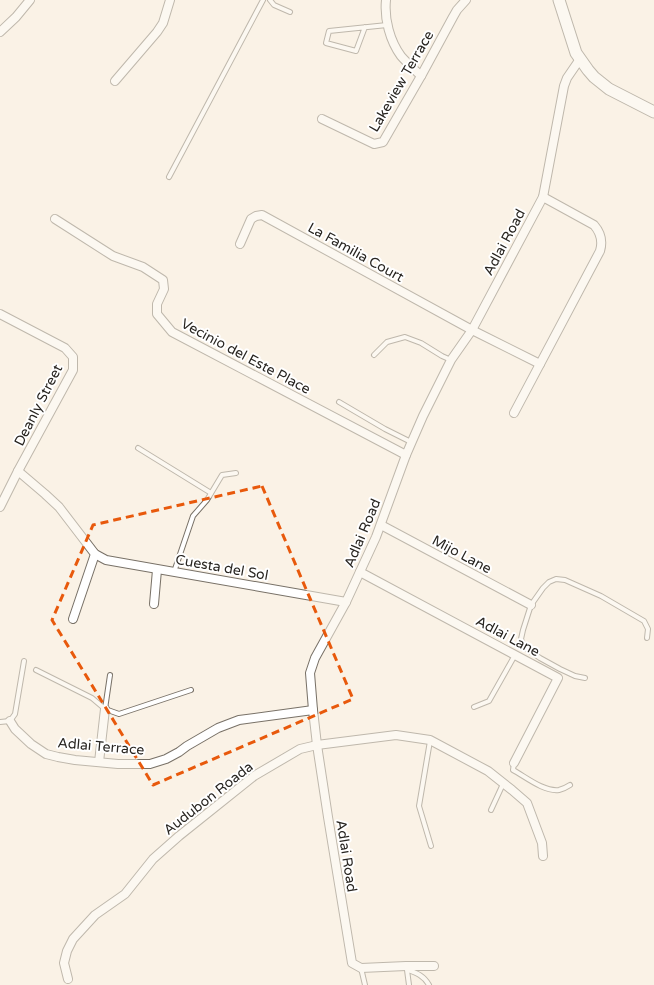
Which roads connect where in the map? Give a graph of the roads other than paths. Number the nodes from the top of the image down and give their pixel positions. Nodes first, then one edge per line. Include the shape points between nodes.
1 (30, 0) edge
2 (170, 0) edge
3 (263, 0) edge
4 (270, 0) edge
5 (386, 0) edge
6 (466, 0) edge
7 (559, 0) edge
8 (290, 12) dead end
9 (387, 24) junction
10 (365, 27) junction
11 (0, 32) edge
12 (580, 59) junction
13 (421, 76) junction
14 (115, 81) dead end
15 (654, 112) edge
16 (322, 119) dead end
17 (169, 178) dead end
18 (543, 197) junction
19 (55, 219) dead end
20 (240, 244) dead end
21 (0, 314) edge
22 (472, 330) junction
23 (374, 355) dead end
24 (451, 360) junction
25 (540, 364) junction
26 (339, 402) dead end
27 (514, 413) dead end
28 (412, 442) junction
29 (138, 448) dead end
30 (406, 455) junction
31 (18, 472) junction
32 (236, 473) dead end
33 (211, 493) junction
34 (0, 507) edge
35 (381, 525) junction
36 (96, 554) junction
37 (157, 570) junction
38 (174, 572) junction
39 (360, 572) junction
40 (346, 602) junction
41 (154, 604) dead end
42 (531, 605) junction
43 (72, 619) dead end
44 (647, 638) dead end
45 (515, 655) junction
46 (24, 661) dead end
47 (36, 670) dead end
48 (110, 675) dead end
49 (585, 678) dead end
50 (191, 690) dead end
51 (474, 707) dead end
52 (105, 709) junction
53 (313, 710) junction
54 (10, 721) junction
55 (0, 722) edge
56 (430, 740) junction
57 (317, 745) junction
58 (99, 762) junction
59 (514, 763) joint
60 (504, 783) junction
61 (570, 785) dead end
62 (491, 810) dead end
63 (431, 846) dead end
64 (543, 856) dead end
65 (434, 966) dead end
66 (361, 968) junction
67 (407, 968) junction
68 (68, 979) dead end
69 (365, 985) edge
70 (409, 985) edge
71 (430, 985) edge

1 - 11 street
2 - 14 street via 157,32
3 - 17 lane
4 - 8 lane via 274,5
5 - 9 street
6 - 13 street, Lakeview Terrace via 457,10
7 - 12 street
9 - 10 lane
9 - 13 street via 394,44
10 - 10 lane via 330,31 326,43 356,51
12 - 15 street via 605,86
12 - 18 street, Adlai Road via 564,86
13 - 16 street, Lakeview Terrace via 383,142 374,144
18 - 22 street, Adlai Road
18 - 25 street via 594,225 601,236 602,244
19 - 30 street, Vecinio del Este Place via 114,256 143,266 163,280 164,289 157,304 157,314 172,332
20 - 22 street, La Familia Court via 251,219 262,216
21 - 31 street, Deanly Street via 65,348 73,357 73,370
22 - 24 street, Adlai Road
22 - 25 street
23 - 24 lane via 387,342 405,337
24 - 28 street, Adlai Road
25 - 27 street
26 - 28 lane
28 - 30 street, Adlai Road
29 - 33 lane
30 - 35 street, Adlai Road
31 - 34 street, Deanly Street
31 - 36 street, Cuesta del Sol via 59,507
32 - 33 lane via 222,475
33 - 38 lane via 193,516
35 - 39 street, Adlai Road
35 - 42 street, Mijo Lane
36 - 37 street, Cuesta del Sol via 106,560
36 - 43 street
37 - 38 street, Cuesta del Sol
37 - 41 street
38 - 40 street, Cuesta del Sol
39 - 40 street, Adlai Road
39 - 45 street, Adlai Lane
40 - 53 street, Adlai Road via 310,673
42 - 44 lane via 549,582 556,579 565,580 601,596 644,621 648,629
42 - 49 lane via 521,639 524,647 560,670
45 - 51 lane via 489,701
45 - 59 street, Adlai Lane via 558,678
46 - 54 lane via 15,714
47 - 52 lane via 92,698
48 - 52 lane
50 - 52 lane via 119,714
52 - 58 street
53 - 57 street, Adlai Road
53 - 58 street, Adlai Terrace via 239,720 218,728 166,759 150,764
54 - 55 lane
54 - 58 street, Adlai Terrace via 15,730 46,754
56 - 57 street, Audubon Roada via 396,735
56 - 60 street, Audubon Roada via 488,771
56 - 63 lane via 419,806
57 - 66 street, Adlai Road via 352,963
57 - 68 street, Audubon Roada via 300,749 254,776 153,859 125,894 95,914 73,939 64,964
59 - 61 lane via 513,770 551,790 561,790
60 - 62 lane
60 - 64 street, Audubon Roada via 526,803 542,843
65 - 67 street
66 - 67 street
66 - 69 lane
67 - 70 lane
67 - 71 lane via 420,974

